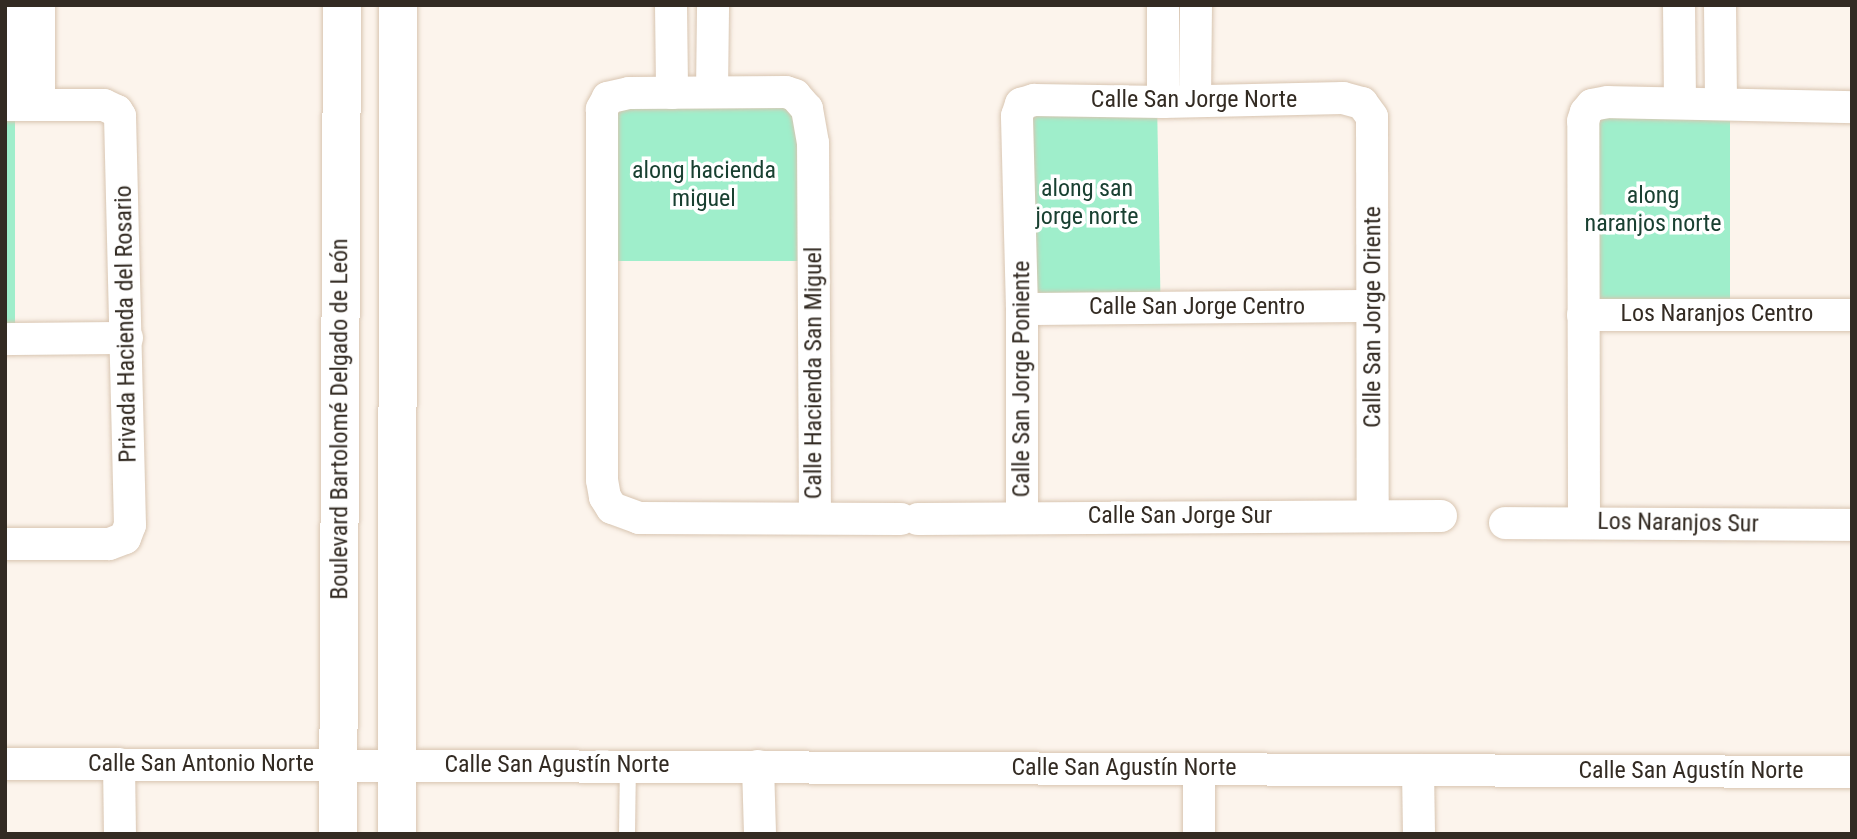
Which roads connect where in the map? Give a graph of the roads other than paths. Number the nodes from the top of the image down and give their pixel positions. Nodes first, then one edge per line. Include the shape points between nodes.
1 (9, 5) edge
2 (39, 5) edge
3 (342, 5) edge
4 (398, 5) edge
5 (671, 5) edge
6 (713, 5) edge
7 (1163, 5) edge
8 (1196, 5) edge
9 (1679, 5) edge
10 (1720, 5) edge
11 (672, 93) junction
12 (712, 93) junction
13 (1195, 101) junction
14 (1163, 102) junction
15 (1680, 103) junction
16 (1721, 103) junction
17 (18, 105) edge
18 (1852, 107) edge
19 (1017, 116) joint
20 (1373, 117) joint
21 (1373, 306) junction
22 (1022, 309) junction
23 (1852, 314) edge
24 (1583, 315) junction
25 (127, 338) junction
26 (5, 339) edge
27 (1373, 516) junction
28 (1441, 516) dead end
29 (814, 517) junction
30 (1022, 517) junction
31 (1584, 522) junction
32 (1504, 523) dead end
33 (1852, 525) edge
34 (5, 544) edge
35 (5, 764) edge
36 (119, 764) junction
37 (338, 764) junction
38 (396, 764) junction
39 (628, 766) junction
40 (758, 766) junction
41 (1199, 769) junction
42 (1419, 770) junction
43 (1852, 772) edge
44 (120, 834) edge
45 (338, 834) edge
46 (397, 834) edge
47 (627, 834) edge
48 (760, 834) edge
49 (1199, 834) edge
50 (1419, 834) edge

1 - 17 street
2 - 17 street
3 - 37 street, Boulevard Bartolomé Delgado de León
4 - 38 street
5 - 11 street
6 - 12 street
7 - 14 street
8 - 13 street
9 - 15 street
10 - 16 street
11 - 12 street, Calle Hacienda San Miguel
11 - 29 street, Calle Hacienda San Miguel via 613,96 602,109 605,497 612,508 639,517
12 - 29 street, Calle Hacienda San Miguel via 795,95 807,109 813,127
13 - 14 street, Calle San Jorge Norte
13 - 20 street, Calle San Jorge Norte via 1352,99
14 - 19 street, Calle San Jorge Norte via 1034,100 1021,104
15 - 16 street
15 - 24 street via 1608,102 1592,105 1583,121
16 - 18 street
17 - 25 street, Privada Hacienda del Rosario via 100,105 117,111
19 - 22 street, Calle San Jorge Poniente
20 - 21 street, Calle San Jorge Oriente
21 - 22 street, Calle San Jorge Centro
21 - 27 street, Calle San Jorge Oriente
22 - 30 street, Calle San Jorge Poniente
23 - 24 street, Los Naranjos Centro
24 - 31 street
25 - 26 street
25 - 34 street, Privada Hacienda del Rosario via 130,525 125,538 109,544
27 - 28 street, Calle San Jorge Sur
27 - 30 street, Calle San Jorge Sur
29 - 30 street, Calle San Jorge Sur
31 - 32 street, Los Naranjos Sur
31 - 33 street, Los Naranjos Sur
35 - 36 street, Calle San Antonio Norte
36 - 37 street, Calle San Antonio Norte
36 - 44 street
37 - 38 street, Calle San Antonio Norte
37 - 45 street, Boulevard Bartolomé Delgado de León
38 - 39 street, Calle San Agustín Norte
38 - 46 street
39 - 40 street, Calle San Agustín Norte
39 - 47 lane
40 - 41 street, Calle San Agustín Norte
40 - 48 street
41 - 42 street, Calle San Agustín Norte
41 - 49 street
42 - 43 street, Calle San Agustín Norte
42 - 50 street

